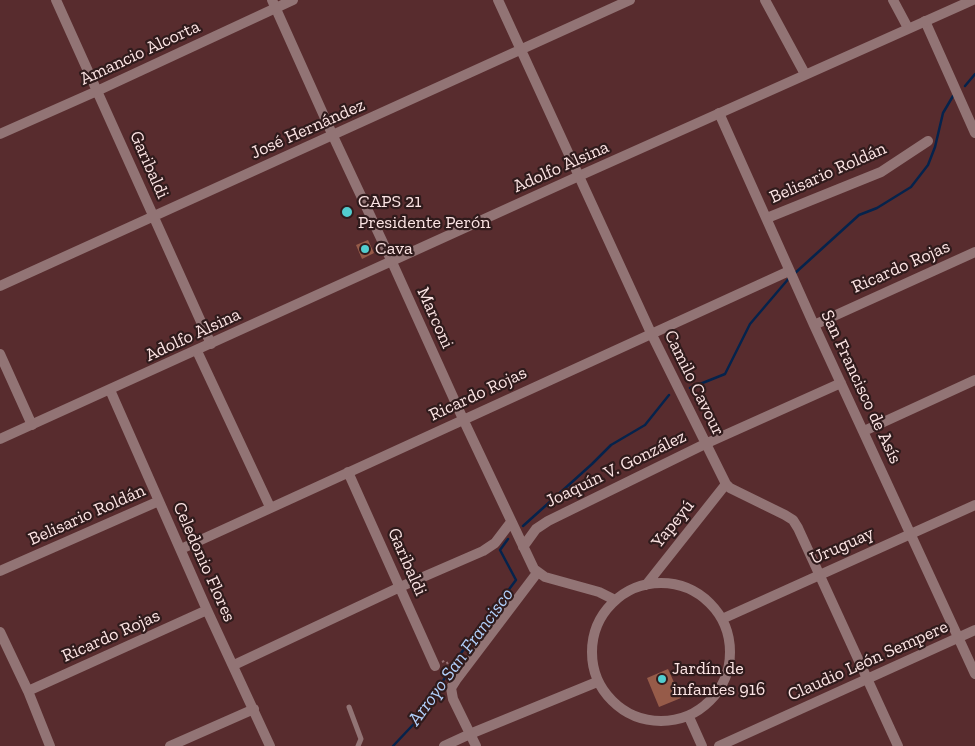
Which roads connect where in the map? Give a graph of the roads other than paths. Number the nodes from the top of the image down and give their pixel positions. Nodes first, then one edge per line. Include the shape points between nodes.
1 (56, 0) edge
2 (293, 0) edge
3 (498, 0) edge
4 (630, 0) edge
5 (765, 0) edge
6 (893, 0) edge
7 (973, 0) edge
8 (274, 4) edge
9 (925, 21) junction
10 (908, 28) junction
11 (520, 50) junction
12 (805, 74) junction
13 (97, 91) junction
14 (719, 113) junction
15 (974, 130) edge
16 (0, 134) edge
17 (333, 136) junction
18 (928, 141) dead end
19 (580, 176) junction
20 (154, 216) junction
21 (767, 218) junction
22 (975, 252) edge
23 (392, 262) junction
24 (791, 275) junction
25 (0, 286) edge
26 (814, 325) junction
27 (651, 333) junction
28 (211, 344) junction
29 (197, 351) junction
30 (0, 354) edge
31 (975, 380) edge
32 (842, 383) junction
33 (110, 390) junction
34 (463, 419) junction
35 (32, 425) junction
36 (864, 431) junction
37 (0, 439) edge
38 (705, 444) junction
39 (348, 472) junction
40 (726, 484) junction
41 (159, 501) junction
42 (975, 505) edge
43 (270, 507) junction
44 (511, 522) junction
45 (911, 534) junction
46 (523, 546) junction
47 (181, 548) junction
48 (0, 571) edge
49 (538, 572) junction
50 (820, 574) junction
51 (646, 584) junction
52 (400, 586) junction
53 (615, 600) junction
54 (207, 610) junction
55 (722, 619) junction
56 (975, 630) edge
57 (1, 638) edge
58 (958, 638) junction
59 (234, 665) junction
60 (436, 666) dead end
61 (975, 674) edge
62 (868, 678) junction
63 (597, 682) junction
64 (28, 691) junction
65 (349, 707) dead end
66 (254, 709) junction
67 (689, 717) junction
68 (470, 734) junction
69 (50, 746) edge
70 (170, 746) edge
71 (270, 746) edge
72 (358, 746) edge
73 (444, 746) edge
74 (476, 746) edge
75 (702, 746) edge
76 (719, 746) edge
77 (898, 746) edge

1 - 13 street, Garibaldi
2 - 8 street, Amancio Alcorta
3 - 11 street, Camilo Cavour
4 - 11 street, José Hernández
5 - 12 street
6 - 10 street
7 - 9 street, Adolfo Alsina
8 - 13 street, Amancio Alcorta
8 - 17 street, Marconi
9 - 10 street, Adolfo Alsina
9 - 15 street
10 - 12 street, Adolfo Alsina
11 - 17 street, José Hernández
11 - 19 street, Camilo Cavour
12 - 14 street, Adolfo Alsina
13 - 16 street, Amancio Alcorta
13 - 20 street, Garibaldi
14 - 19 street, Adolfo Alsina
14 - 21 street, San Francisco de Asís
17 - 20 street, José Hernández
17 - 23 street, Marconi
18 - 21 street, Belisario Roldán via 881,172
19 - 23 street, Adolfo Alsina
19 - 27 street, Camilo Cavour
20 - 25 street, José Hernández
20 - 28 street, Garibaldi
21 - 24 street, San Francisco de Asís
22 - 26 street, Ricardo Rojas
23 - 28 street, Adolfo Alsina
23 - 34 street, Marconi
24 - 26 street, San Francisco de Asís
24 - 27 street, Ricardo Rojas
26 - 32 street, San Francisco de Asís
27 - 34 street, Ricardo Rojas
27 - 38 street, Camilo Cavour
28 - 29 street, Adolfo Alsina
29 - 33 street, Adolfo Alsina
29 - 43 street
30 - 35 street
31 - 36 street
32 - 36 street, San Francisco de Asís
32 - 38 street, Joaquín V. González
33 - 35 street, Adolfo Alsina
33 - 41 street, Celedonio Flores
34 - 39 street, Ricardo Rojas
34 - 44 street, Marconi
35 - 37 street, Adolfo Alsina
36 - 45 street, San Francisco de Asís
38 - 40 street, Camilo Cavour
38 - 46 street, Joaquín V. González via 548,521 536,529
39 - 43 street, Ricardo Rojas
39 - 52 street, Garibaldi
40 - 50 street via 793,520
40 - 51 street, Yapeyú
41 - 47 street, Celedonio Flores
41 - 48 street, Belisario Roldán
42 - 45 street, Uruguay
43 - 47 street, Ricardo Rojas
44 - 46 street, Marconi
44 - 52 street via 490,547
45 - 50 street, Uruguay
45 - 58 street, San Francisco de Asís
46 - 49 street, Marconi
47 - 54 street, Celedonio Flores
49 - 53 street
49 - 68 street via 452,688 453,699
50 - 55 street, Uruguay
50 - 62 street
51 - 53 street
51 - 55 street via 666,583 688,588 708,601
52 - 59 street
52 - 60 street, Garibaldi
53 - 63 street via 596,626 591,645
54 - 59 street, Celedonio Flores
54 - 64 street, Ricardo Rojas
55 - 67 street via 729,640 730,662 723,684 710,702
56 - 58 street, Claudio León Sempere
57 - 64 street
58 - 61 street, San Francisco de Asís
58 - 62 street, Claudio León Sempere
59 - 66 street, Celedonio Flores
62 - 76 street, Claudio León Sempere
62 - 77 street
63 - 67 street via 610,700 627,714 648,721
63 - 68 street
64 - 69 street
65 - 72 lane via 361,739
66 - 70 street
66 - 71 street, Celedonio Flores
67 - 75 street
68 - 73 street
68 - 74 street

